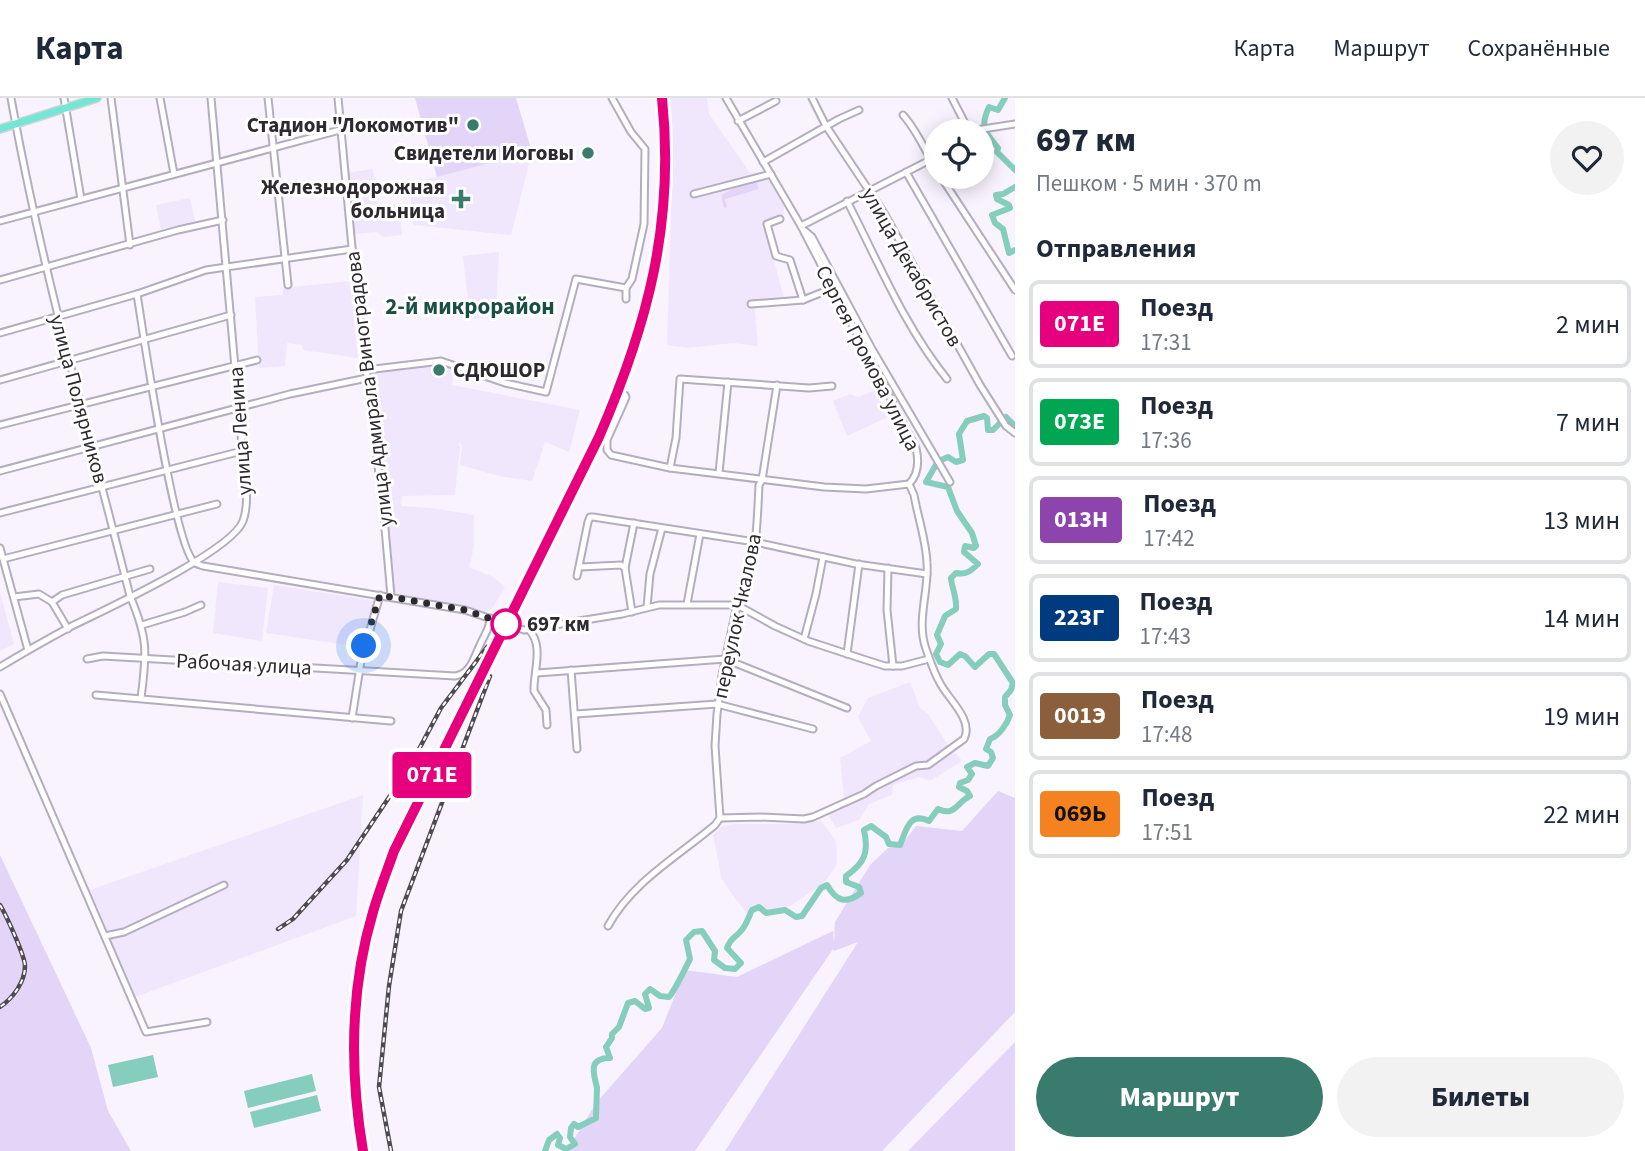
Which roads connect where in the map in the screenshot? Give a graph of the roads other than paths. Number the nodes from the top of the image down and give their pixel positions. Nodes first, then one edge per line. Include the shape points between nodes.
1 (11, 98) edge
2 (64, 98) edge
3 (97, 98) edge
4 (111, 98) edge
5 (160, 98) edge
6 (211, 98) edge
7 (268, 98) edge
8 (338, 98) edge
9 (612, 98) edge
10 (726, 98) edge
11 (812, 98) edge
12 (952, 98) edge
13 (776, 101) dead end
14 (65, 109) junction
15 (859, 110) dead end
16 (903, 115) dead end
17 (963, 119) edge
18 (738, 121) junction
19 (16, 124) junction
20 (1015, 124) edge
21 (826, 126) junction
22 (994, 128) edge
23 (0, 130) edge
24 (340, 130) junction
25 (273, 148) junction
26 (924, 148) edge
27 (218, 162) junction
28 (763, 162) junction
29 (924, 163) edge
30 (906, 172) junction
31 (174, 174) junction
32 (771, 174) junction
33 (124, 188) junction
34 (949, 189) edge
35 (868, 191) junction
36 (694, 194) dead end
37 (80, 199) junction
38 (847, 201) junction
39 (34, 212) junction
40 (780, 219) dead end
41 (0, 220) edge
42 (223, 220) junction
43 (802, 228) junction
44 (130, 245) junction
45 (352, 249) junction
46 (285, 257) junction
47 (227, 266) junction
48 (46, 268) junction
49 (0, 280) edge
50 (288, 285) dead end
51 (626, 288) junction
52 (833, 288) junction
53 (1015, 290) edge
54 (137, 294) junction
55 (626, 299) dead end
56 (803, 300) junction
57 (751, 304) dead end
58 (231, 315) junction
59 (57, 317) junction
60 (0, 333) edge
61 (144, 340) junction
62 (1012, 356) dead end
63 (68, 360) junction
64 (257, 360) dead end
65 (235, 366) junction
66 (366, 370) junction
67 (367, 378) junction
68 (947, 379) dead end
69 (0, 380) edge
70 (728, 382) junction
71 (777, 385) junction
72 (832, 386) dead end
73 (151, 387) junction
74 (625, 395) dead end
75 (79, 405) junction
76 (239, 408) junction
77 (0, 425) edge
78 (159, 430) junction
79 (1015, 433) edge
80 (91, 447) junction
81 (242, 451) junction
82 (670, 468) junction
83 (168, 469) junction
84 (0, 471) edge
85 (719, 473) junction
86 (761, 480) junction
87 (950, 482) dead end
88 (909, 484) junction
89 (102, 487) junction
90 (217, 504) dead end
91 (0, 513) edge
92 (177, 514) junction
93 (634, 523) junction
94 (662, 528) junction
95 (113, 530) junction
96 (700, 534) junction
97 (754, 542) junction
98 (0, 548) edge
99 (823, 557) junction
100 (3, 559) junction
101 (193, 562) junction
102 (859, 564) junction
103 (580, 566) junction
104 (625, 568) junction
105 (888, 568) junction
106 (150, 569) dead end
107 (927, 574) junction
108 (125, 576) junction
109 (577, 576) dead end
110 (380, 595) junction
111 (130, 596) junction
112 (391, 596) junction
113 (14, 597) junction
114 (51, 602) junction
115 (687, 604) junction
116 (201, 605) dead end
117 (737, 605) junction
118 (648, 607) junction
119 (632, 612) junction
120 (490, 618) junction
121 (142, 625) junction
122 (68, 629) junction
123 (528, 629) junction
124 (804, 639) junction
125 (28, 650) junction
126 (848, 654) junction
127 (147, 658) junction
128 (87, 659) dead end
129 (725, 659) junction
130 (929, 659) junction
131 (893, 666) junction
132 (0, 667) edge
133 (571, 670) junction
134 (358, 671) junction
135 (537, 673) junction
136 (0, 694) edge
137 (96, 695) dead end
138 (141, 698) junction
139 (718, 704) junction
140 (847, 708) dead end
141 (576, 715) junction
142 (352, 718) junction
143 (391, 721) dead end
144 (548, 725) dead end
145 (813, 729) dead end
146 (578, 749) dead end
147 (720, 818) junction
148 (224, 885) dead end
149 (608, 926) dead end
150 (105, 936) junction
151 (207, 1022) dead end

1 - 19 street, улица Полярников
2 - 14 street
3 - 14 main road
4 - 33 street
5 - 31 street
6 - 27 street, улица Ленина
7 - 25 street
8 - 24 street, улица Адмирала Виноградова
9 - 51 street via 645,149 644,224
10 - 18 street, Сергея Громова улица
11 - 21 street, улица Декабристов
12 - 17 street
13 - 18 street
14 - 19 main road
14 - 37 street
15 - 21 street
16 - 26 street
18 - 28 street, Сергея Громова улица
19 - 23 main road
19 - 39 street, улица Полярников
20 - 22 street
21 - 28 street
21 - 35 street, улица Декабристов
24 - 25 street
24 - 45 street, улица Адмирала Виноградова
25 - 27 street
25 - 46 street
27 - 31 street
27 - 42 street, улица Ленина
28 - 32 street, Сергея Громова улица
29 - 30 street
30 - 35 street
30 - 62 street
31 - 33 street
32 - 36 street
32 - 43 street, Сергея Громова улица
33 - 37 street
33 - 44 street
34 - 53 street
35 - 38 street
35 - 79 street, улица Декабристов via 953,340 1006,426
37 - 39 street
38 - 43 street
38 - 68 street via 906,317
39 - 41 street
39 - 48 street, улица Полярников
40 - 56 street via 767,224 770,235 776,256 790,260
42 - 44 street
42 - 47 street, улица Ленина
43 - 52 street, Сергея Громова улица
43 - 87 street via 812,237
44 - 48 street
45 - 46 street
45 - 66 street, улица Адмирала Виноградова
46 - 47 street
46 - 50 street
47 - 54 street
47 - 58 street, улица Ленина
48 - 49 street
48 - 59 street, улица Полярников
51 - 55 street
51 - 66 street via 576,279 546,392 441,361
52 - 56 street
52 - 88 street, Сергея Громова улица via 916,448 919,460 915,479
54 - 59 street
54 - 61 street
56 - 57 street
58 - 61 street
58 - 65 street, улица Ленина
59 - 60 street
59 - 63 street, улица Полярников
61 - 63 street
61 - 73 street
63 - 69 street
63 - 75 street, улица Полярников
64 - 65 street
65 - 73 street
65 - 76 street, улица Ленина
66 - 67 street, улица Адмирала Виноградова
67 - 76 street
67 - 112 street, улица Адмирала Виноградова
70 - 71 street
70 - 82 street via 680,379
70 - 85 street
71 - 72 street
71 - 86 street, переулок Чкалова
73 - 75 street
73 - 78 street
74 - 82 street via 607,450 611,455
75 - 77 street
75 - 80 street, улица Полярников
76 - 78 street
76 - 81 street, улица Ленина
78 - 80 street
78 - 83 street
80 - 84 street
80 - 89 street, улица Полярников
81 - 83 street
81 - 101 street, улица Ленина via 243,522 232,536
82 - 85 street
83 - 89 street
83 - 92 street
85 - 86 street
86 - 88 street via 866,489
86 - 97 street, переулок Чкалова
88 - 107 street, Сергея Громова улица via 926,551
89 - 91 street
89 - 95 street, улица Полярников
90 - 92 street
92 - 95 street
92 - 101 street
93 - 94 street
93 - 103 street via 590,517
93 - 104 street
94 - 96 street
94 - 118 street via 650,574
95 - 100 street
95 - 108 street, улица Полярников
96 - 97 street
96 - 115 street
97 - 99 street
97 - 117 street, переулок Чкалова via 745,590
98 - 100 street
99 - 102 street
99 - 124 street
100 - 113 street
101 - 110 street via 240,574
101 - 111 street, улица Ленина
102 - 105 street
102 - 126 street
103 - 104 street
103 - 109 street
104 - 119 street
105 - 107 street
105 - 131 street
106 - 108 street
107 - 130 street, Сергея Громова улица via 922,633
108 - 111 street, улица Полярников
108 - 114 street
110 - 112 street
110 - 134 street
111 - 121 street, улица Полярников
111 - 122 street, улица Ленина
112 - 120 street
113 - 114 street via 38,594
113 - 125 street
114 - 122 street
115 - 117 street
115 - 118 street
116 - 121 street
117 - 124 street
117 - 129 street, переулок Чкалова
118 - 119 street
119 - 123 street
120 - 123 street
120 - 134 street, Рабочая улица via 470,668 461,675
121 - 127 street, улица Полярников
122 - 125 street, улица Ленина
123 - 135 street via 535,638
124 - 126 street
125 - 132 street, улица Ленина
126 - 131 street
127 - 128 street, Рабочая улица
127 - 134 street, Рабочая улица
127 - 138 street, улица Полярников
129 - 133 street
129 - 139 street, переулок Чкалова
129 - 140 street
130 - 131 street
130 - 147 street, Сергея Громова улица via 966,726 964,739 947,754 804,819
133 - 135 street
133 - 141 street
134 - 142 street
135 - 144 street via 534,691 546,709
136 - 150 street
137 - 138 street
138 - 142 street
139 - 141 street
139 - 145 street
139 - 147 street, переулок Чкалова via 715,746
141 - 146 street
142 - 143 street
147 - 149 street via 622,901
148 - 150 street via 124,932
150 - 151 street via 146,1031

